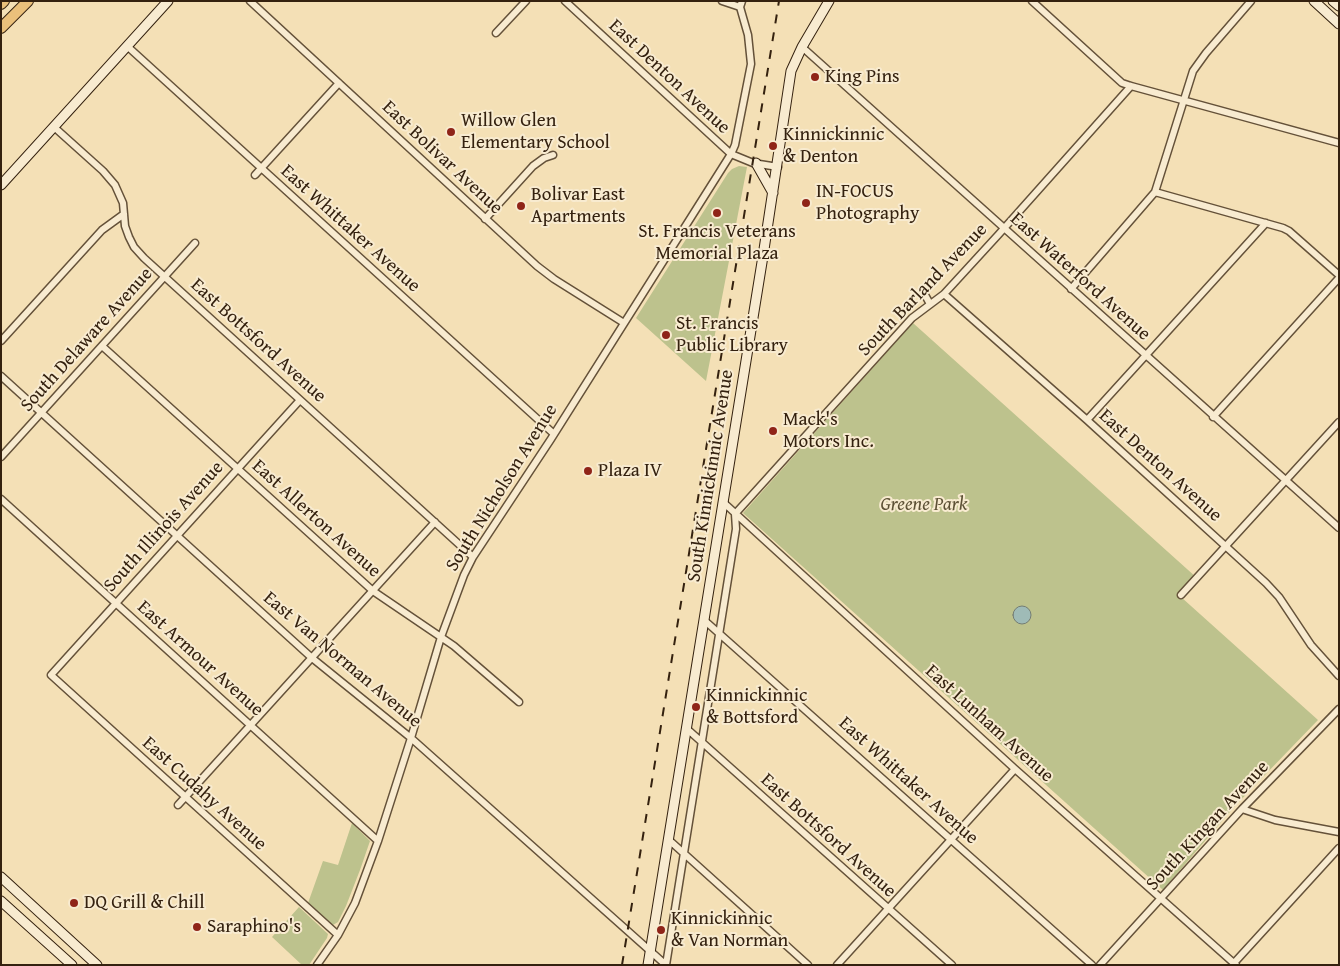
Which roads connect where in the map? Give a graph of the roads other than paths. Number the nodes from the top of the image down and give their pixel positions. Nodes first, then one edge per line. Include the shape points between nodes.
1 (28, 1) edge
2 (168, 1) edge
3 (250, 1) edge
4 (526, 1) edge
5 (565, 1) edge
6 (722, 1) edge
7 (829, 1) edge
8 (1032, 1) edge
9 (1251, 1) edge
10 (1314, 1) edge
11 (1333, 1) edge
12 (741, 4) edge
13 (1339, 6) edge
14 (1339, 24) edge
15 (1, 28) edge
16 (496, 33) dead end
17 (127, 46) junction
18 (802, 47) junction
19 (339, 83) junction
20 (1131, 86) junction
21 (1183, 101) junction
22 (54, 126) junction
23 (1339, 143) edge
24 (731, 154) junction
25 (553, 155) dead end
26 (756, 163) junction
27 (778, 167) junction
28 (262, 169) junction
29 (255, 175) dead end
30 (1, 185) edge
31 (1156, 192) junction
32 (773, 193) junction
33 (124, 214) junction
34 (485, 219) junction
35 (1266, 223) junction
36 (1004, 229) junction
37 (195, 243) dead end
38 (165, 277) junction
39 (1339, 277) edge
40 (1071, 289) junction
41 (944, 294) junction
42 (926, 295) dead end
43 (930, 304) junction
44 (624, 323) junction
45 (1, 340) edge
46 (102, 346) junction
47 (1145, 356) junction
48 (1, 376) edge
49 (300, 400) junction
50 (41, 413) junction
51 (1213, 417) junction
52 (1087, 420) junction
53 (1339, 422) edge
54 (554, 434) junction
55 (1, 457) edge
56 (238, 468) junction
57 (1285, 480) junction
58 (1, 499) edge
59 (724, 503) junction
60 (735, 514) junction
61 (435, 522) junction
62 (1339, 528) edge
63 (177, 536) junction
64 (1225, 545) junction
65 (473, 556) junction
66 (373, 591) junction
67 (1181, 595) dead end
68 (116, 602) junction
69 (704, 620) junction
70 (718, 633) junction
71 (441, 637) junction
72 (312, 658) junction
73 (51, 675) joint
74 (1339, 676) edge
75 (519, 702) dead end
76 (1339, 709) edge
77 (251, 726) junction
78 (686, 728) junction
79 (411, 738) junction
80 (701, 742) junction
81 (1015, 769) junction
82 (185, 798) junction
83 (178, 805) dead end
84 (1242, 809) junction
85 (1339, 832) edge
86 (669, 840) junction
87 (952, 840) junction
88 (378, 841) junction
89 (1339, 848) edge
90 (684, 853) junction
91 (1, 877) edge
92 (1162, 899) junction
93 (1, 901) edge
94 (888, 909) junction
95 (338, 935) junction
96 (650, 950) junction
97 (1235, 964) edge
98 (72, 965) edge
99 (97, 965) edge
100 (317, 965) edge
101 (648, 965) edge
102 (666, 965) edge
103 (808, 965) edge
104 (837, 965) edge
105 (952, 965) edge
106 (1092, 965) edge
107 (1100, 965) edge

1 - 15 main road
2 - 17 street
3 - 19 street, East Bolivar Avenue
4 - 16 street
5 - 24 street, East Denton Avenue
6 - 12 street
7 - 18 street, South Kinnickinnic Avenue
8 - 20 street via 1122,82
9 - 21 street via 1197,65
10 - 14 street
11 - 13 street
12 - 24 street, South Nicholson Avenue via 751,64 737,142
17 - 22 street
17 - 28 street, East Whittaker Avenue
18 - 27 street, South Kinnickinnic Avenue via 791,71
18 - 36 street, East Waterford Avenue
19 - 28 street
19 - 34 street, East Bolivar Avenue
20 - 21 street
20 - 36 street, South Barland Avenue
21 - 23 street
21 - 31 street
22 - 30 street
22 - 33 street, East Bottsford Avenue via 110,178 120,193
24 - 26 street
24 - 44 street, South Nicholson Avenue
25 - 34 street via 533,166
26 - 27 street
26 - 32 street
27 - 32 street, South Kinnickinnic Avenue
28 - 29 street
28 - 54 street, East Whittaker Avenue
31 - 35 street
31 - 40 street
32 - 59 street, South Kinnickinnic Avenue
33 - 38 street, East Bottsford Avenue via 125,226 134,246
33 - 45 street via 102,230
34 - 44 street, East Bolivar Avenue via 554,279
35 - 39 street via 1289,231
35 - 47 street
36 - 40 street, East Waterford Avenue
36 - 41 street, South Barland Avenue
37 - 38 street, South Delaware Avenue
38 - 46 street, South Delaware Avenue
38 - 49 street, East Bottsford Avenue
39 - 51 street
40 - 47 street, East Waterford Avenue
41 - 43 street, South Barland Avenue
41 - 52 street, East Denton Avenue
42 - 43 street
43 - 60 street, South Barland Avenue via 912,318
44 - 54 street, South Nicholson Avenue
46 - 50 street, South Delaware Avenue
46 - 56 street, East Allerton Avenue
47 - 51 street, East Waterford Avenue
47 - 52 street
48 - 50 street, East Van Norman Avenue
49 - 56 street, South Illinois Avenue
49 - 61 street, East Bottsford Avenue
50 - 55 street, South Delaware Avenue
50 - 63 street, East Van Norman Avenue
51 - 57 street, East Waterford Avenue
52 - 64 street, East Denton Avenue
53 - 57 street
54 - 65 street, South Nicholson Avenue
56 - 63 street, South Illinois Avenue
56 - 66 street, East Allerton Avenue
57 - 62 street, East Waterford Avenue
57 - 64 street
58 - 68 street, East Armour Avenue
59 - 60 street, East Lunham Avenue
59 - 69 street, South Kinnickinnic Avenue
60 - 70 street, South Kinnickinnic Avenue via 736,529
60 - 81 street, East Lunham Avenue
61 - 65 street, East Bottsford Avenue
61 - 66 street
63 - 68 street, South Illinois Avenue
63 - 72 street, East Van Norman Avenue
64 - 67 street
64 - 74 street, East Denton Avenue via 1279,596 1311,645
65 - 71 street, South Nicholson Avenue
66 - 71 street, East Allerton Avenue
66 - 72 street
68 - 73 street, South Illinois Avenue
68 - 77 street, East Armour Avenue
69 - 70 street, East Whittaker Avenue
69 - 78 street, South Kinnickinnic Avenue
70 - 80 street, South Kinnickinnic Avenue
70 - 87 street, East Whittaker Avenue
71 - 75 street, East Allerton Avenue
71 - 79 street, South Nicholson Avenue
72 - 77 street
72 - 79 street, East Van Norman Avenue
73 - 82 street, East Cudahy Avenue
76 - 84 street, South Kingan Avenue
77 - 82 street
77 - 88 street, East Armour Avenue
78 - 80 street, East Bottsford Avenue
78 - 86 street, South Kinnickinnic Avenue
79 - 88 street, South Nicholson Avenue
79 - 96 street, East Van Norman Avenue
80 - 90 street, South Kinnickinnic Avenue
80 - 94 street, East Bottsford Avenue
81 - 87 street
81 - 92 street, East Lunham Avenue
82 - 83 street
82 - 95 street, East Cudahy Avenue
84 - 85 street via 1275,820
84 - 92 street, South Kingan Avenue
86 - 90 street
86 - 96 street, South Kinnickinnic Avenue
87 - 94 street
87 - 106 street, East Whittaker Avenue
88 - 95 street, South Nicholson Avenue via 355,903
89 - 97 street
90 - 102 street, South Kinnickinnic Avenue
90 - 103 street
91 - 99 street
92 - 97 street, East Lunham Avenue
92 - 107 street, South Kingan Avenue
93 - 98 street
94 - 104 street
94 - 105 street, East Bottsford Avenue
95 - 100 street, South Nicholson Avenue
96 - 101 street, South Kinnickinnic Avenue
96 - 102 street, East Van Norman Avenue

